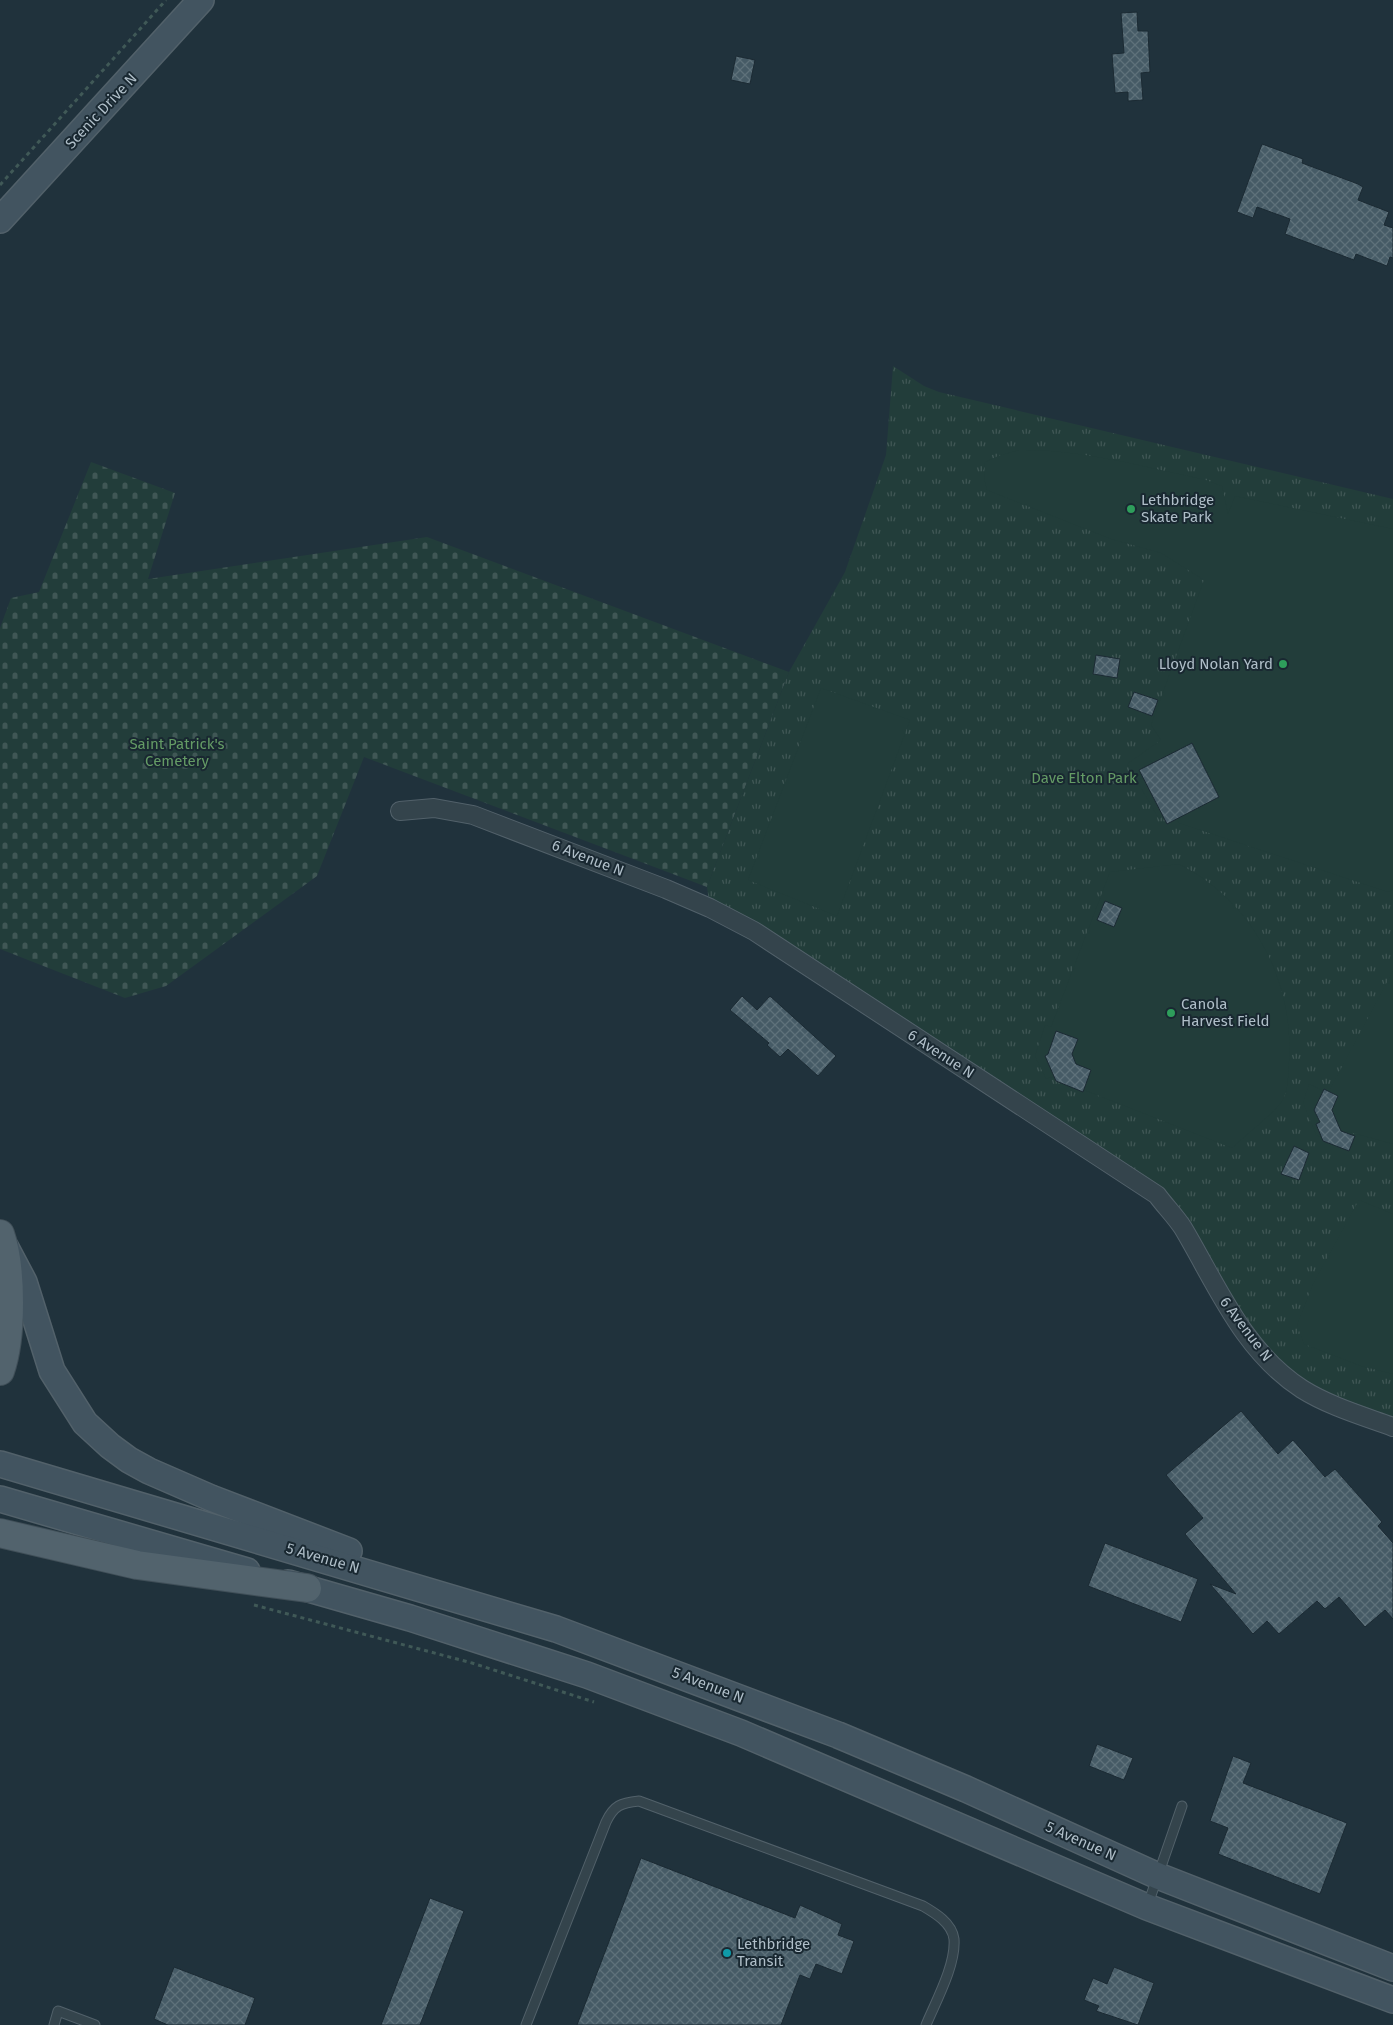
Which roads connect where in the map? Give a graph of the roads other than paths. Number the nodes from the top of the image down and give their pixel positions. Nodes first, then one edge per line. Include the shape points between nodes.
1 (201, 0) edge
2 (0, 220) edge
3 (400, 811) dead end
4 (1, 1236) edge
5 (0, 1371) edge
6 (1393, 1427) edge
7 (0, 1464) edge
8 (0, 1499) edge
9 (0, 1534) edge
10 (411, 1584) junction
11 (307, 1588) junction
12 (1182, 1806) dead end
13 (1158, 1876) junction
14 (1147, 1907) junction
15 (1393, 1968) edge
16 (1388, 2000) edge
17 (54, 2025) edge
18 (95, 2025) edge
19 (526, 2025) edge
20 (926, 2025) edge

1 - 2 main road, Scenic Drive N
3 - 6 street, 6 Avenue N via 456,810 496,822 666,889 754,932 1157,1195 1182,1226 1226,1306 1271,1363 1301,1388 1320,1398
4 - 5 main road via 10,1311
4 - 10 main road via 24,1282 52,1370 86,1423 110,1446 148,1470 342,1548
7 - 10 main road, 5 Avenue N
8 - 11 main road
9 - 11 main road via 137,1565
10 - 13 main road, 5 Avenue N via 556,1629 838,1735
11 - 14 main road via 578,1672 741,1733
12 - 13 lane
13 - 14 lane
13 - 15 main road, 5 Avenue N
14 - 16 main road
17 - 18 lane via 58,2010
19 - 20 lane via 612,1808 639,1801 936,1913 946,1923 954,1939 950,1966

